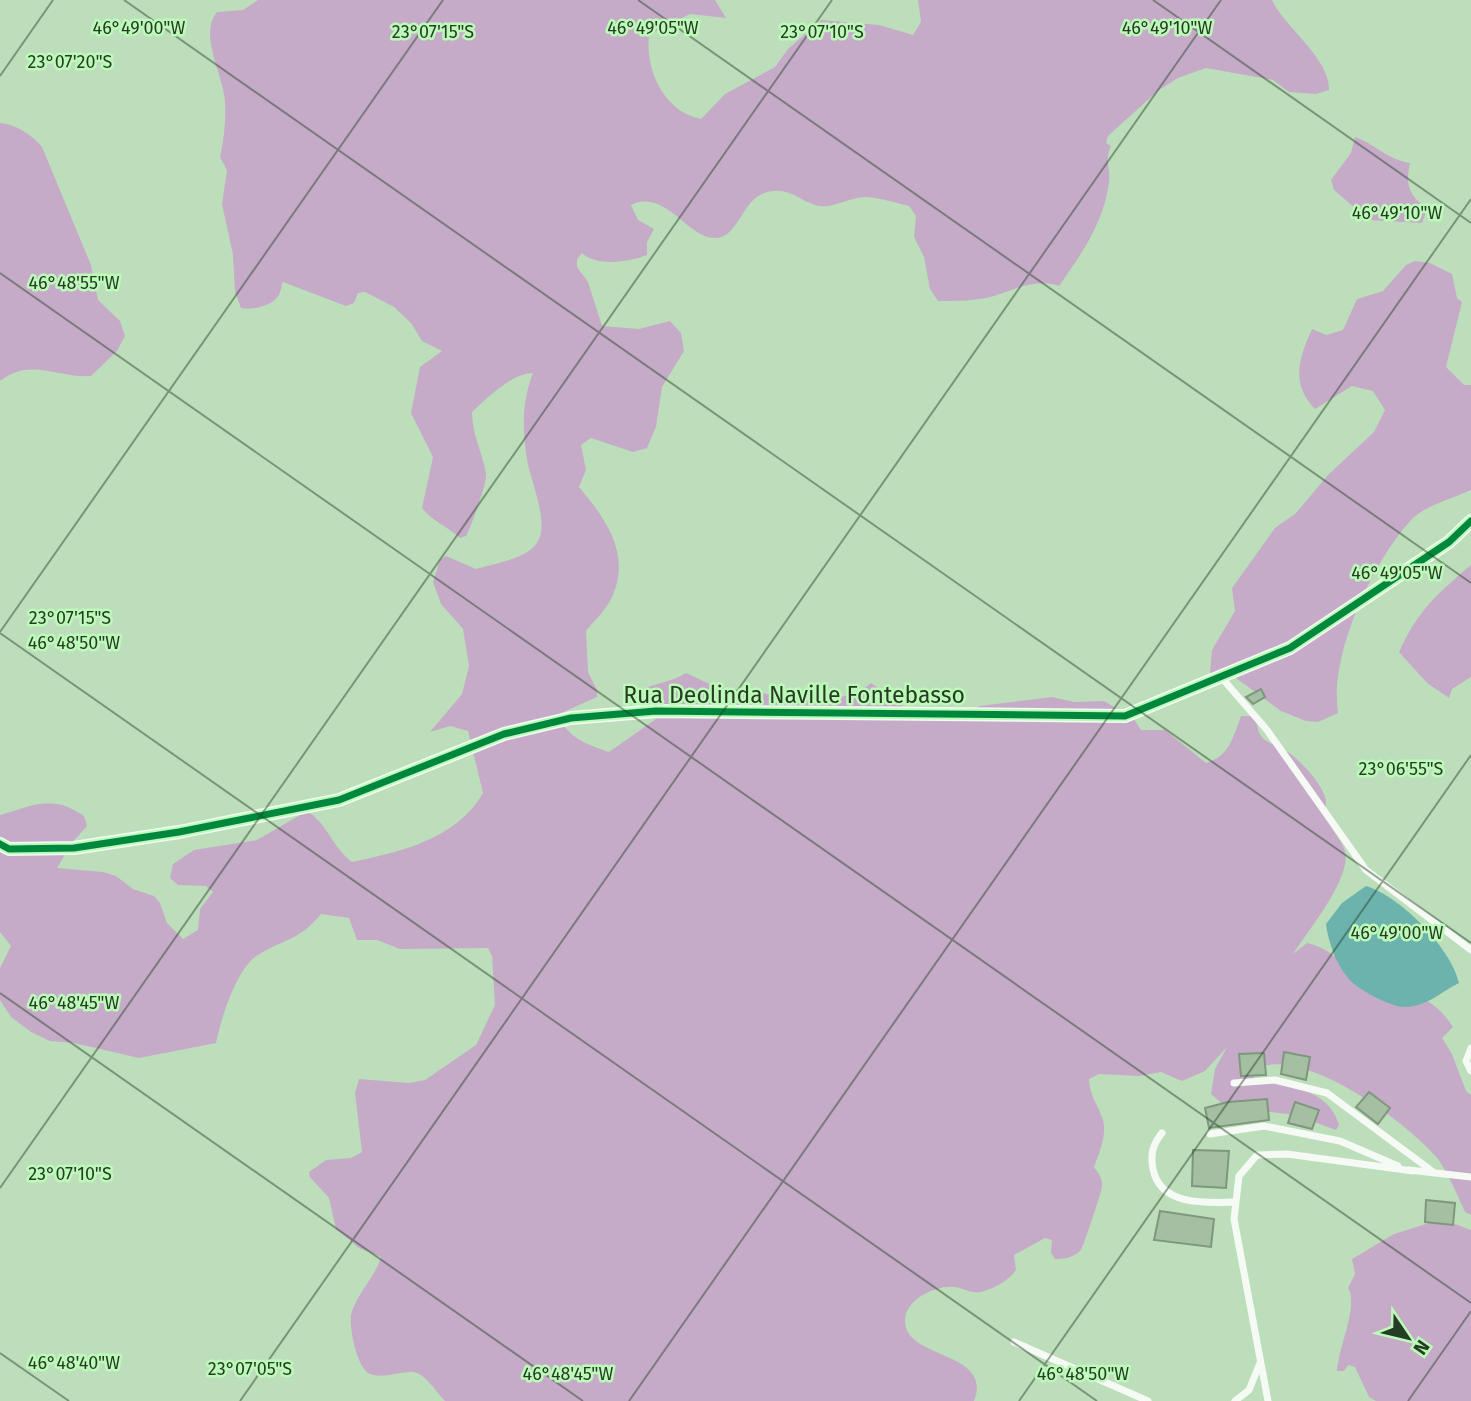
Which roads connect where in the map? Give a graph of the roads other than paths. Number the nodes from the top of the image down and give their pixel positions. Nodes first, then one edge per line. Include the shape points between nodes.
1 (1471, 521) edge
2 (1221, 676) junction
3 (0, 844) edge
4 (1471, 950) edge
5 (1471, 1048) edge
6 (1471, 1071) edge
7 (1234, 1083) dead end
8 (1162, 1133) dead end
9 (1210, 1135) dead end
10 (1413, 1171) junction
11 (1441, 1176) junction
12 (1471, 1177) edge
13 (1236, 1202) junction
14 (1014, 1342) dead end
15 (1261, 1363) junction
16 (1148, 1401) edge
17 (1235, 1401) edge
18 (1268, 1401) edge

1 - 2 street, Rua Deolinda Naville Fontebasso via 1449,542 1290,648
2 - 3 street, Rua Deolinda Naville Fontebasso via 1125,716 656,710 571,718 504,734 340,800 74,848 9,849
2 - 4 lane via 1267,730 1366,870
5 - 6 lane via 1466,1060
7 - 11 lane via 1275,1080 1327,1093 1422,1167
8 - 13 lane via 1154,1143 1152,1161 1155,1180 1170,1194 1196,1203
9 - 10 lane via 1264,1126 1295,1131 1340,1141
10 - 11 lane
10 - 13 lane via 1287,1154 1257,1155 1239,1176
11 - 12 lane
13 - 15 lane via 1234,1219
14 - 16 lane
15 - 17 lane via 1249,1390
15 - 18 lane

